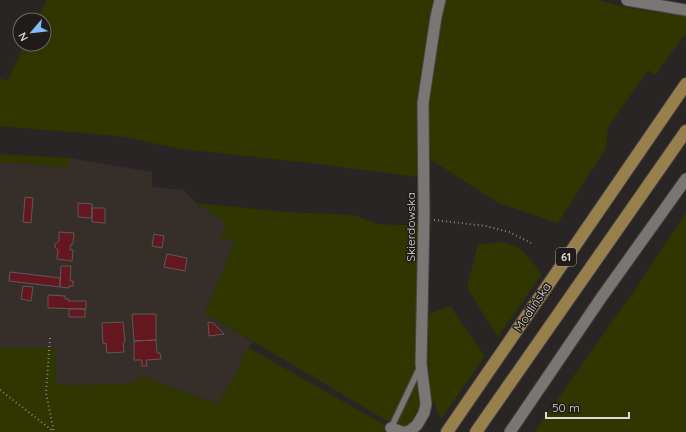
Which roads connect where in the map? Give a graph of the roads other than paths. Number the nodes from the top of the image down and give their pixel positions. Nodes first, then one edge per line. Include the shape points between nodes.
1 (440, 0) edge
2 (626, 0) edge
3 (686, 10) edge
4 (686, 84) edge
5 (686, 131) edge
6 (686, 179) edge
7 (421, 364) junction
8 (391, 428) joint
9 (447, 432) edge
10 (476, 432) edge
11 (510, 432) edge

1 - 7 street, Skierdowska via 423,102
2 - 3 street
4 - 9 main road, Modlińska / 61
5 - 10 main road, 61
6 - 11 street
7 - 8 lane
7 - 8 street, Skierdowska via 426,404 424,412 408,432

